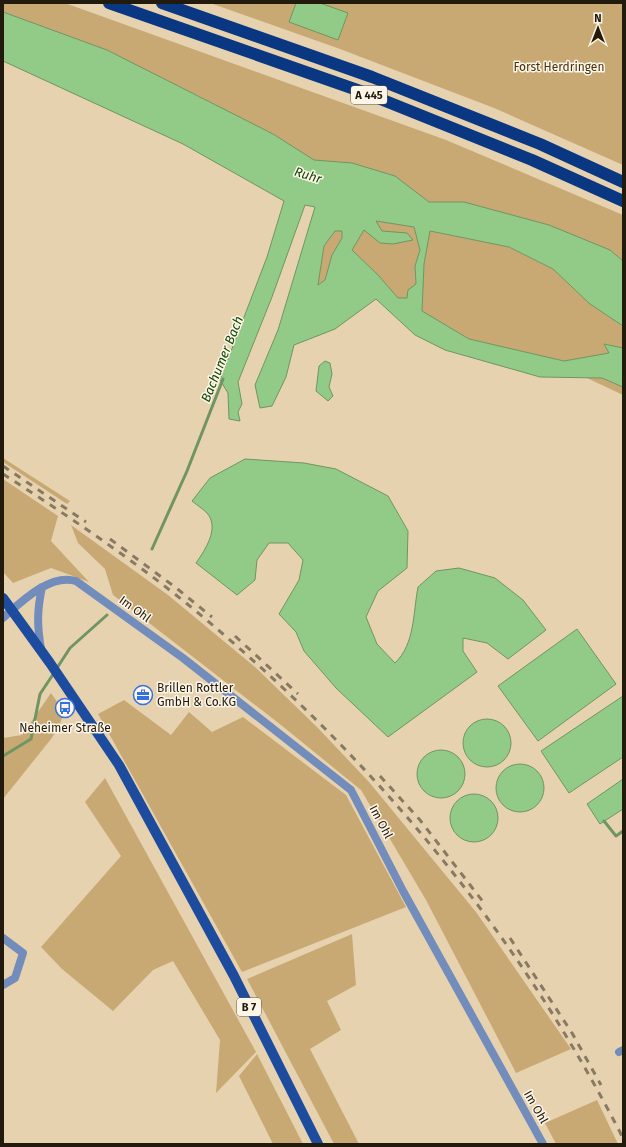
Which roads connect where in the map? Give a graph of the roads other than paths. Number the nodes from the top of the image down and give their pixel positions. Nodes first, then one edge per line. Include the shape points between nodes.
1 (109, 3) edge
2 (162, 3) edge
3 (623, 182) edge
4 (623, 201) edge
5 (42, 587) junction
6 (3, 598) edge
7 (12, 610) junction
8 (3, 618) edge
9 (41, 649) junction
10 (3, 938) edge
11 (3, 985) edge
12 (318, 1144) edge
13 (543, 1144) edge

1 - 4 highway, A 445 via 363,92 532,160
2 - 3 highway, A 445 via 372,77 540,144
5 - 7 street
5 - 9 street via 37,610
5 - 13 street, Im Ohl via 51,581 76,581 183,658 351,790
6 - 7 main road, B 7
7 - 8 street
7 - 9 main road, B 7
9 - 12 main road, B 7 via 119,765 230,969
10 - 11 street via 23,954 15,978

